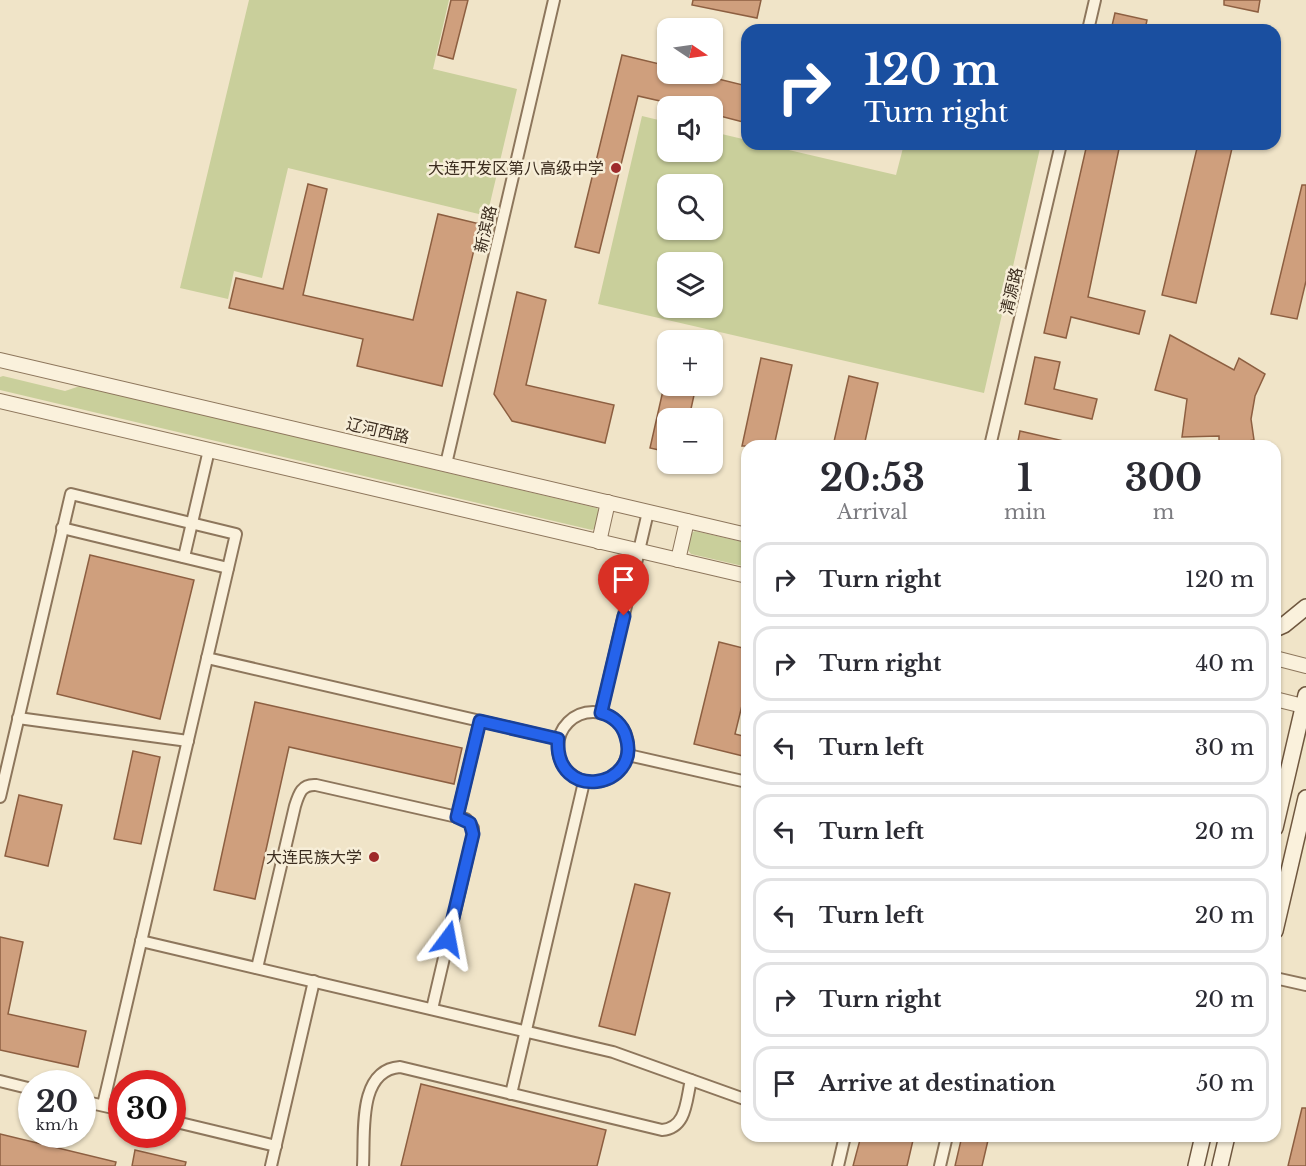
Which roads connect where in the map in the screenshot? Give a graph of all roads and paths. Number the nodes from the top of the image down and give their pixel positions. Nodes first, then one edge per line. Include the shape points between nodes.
1 (554, 0) edge
2 (1094, 0) edge
3 (1089, 24) edge
4 (1060, 150) edge
5 (0, 360) edge
6 (0, 401) edge
7 (991, 440) edge
8 (209, 450) junction
9 (446, 464) junction
10 (608, 502) junction
11 (648, 512) junction
12 (687, 521) junction
13 (192, 523) junction
14 (62, 528) junction
15 (741, 534) edge
16 (600, 542) junction
17 (639, 551) junction
18 (184, 557) junction
19 (678, 560) junction
20 (228, 568) junction
21 (741, 575) edge
22 (1306, 607) edge
23 (1281, 626) edge
24 (207, 658) junction
25 (1281, 660) edge
26 (1306, 666) edge
27 (1281, 700) edge
28 (1305, 702) edge
29 (601, 713) junction
30 (18, 718) junction
31 (480, 721) junction
32 (558, 739) junction
33 (188, 741) junction
34 (628, 755) junction
35 (741, 781) edge
36 (585, 782) junction
37 (0, 797) edge
38 (1306, 798) edge
39 (1281, 804) edge
40 (457, 817) junction
41 (1303, 820) edge
42 (1281, 906) edge
43 (141, 941) junction
44 (257, 968) junction
45 (1281, 979) edge
46 (314, 981) junction
47 (1306, 985) edge
48 (432, 1009) junction
49 (526, 1031) junction
50 (691, 1080) junction
51 (0, 1081) edge
52 (18, 1086) edge
53 (511, 1094) junction
54 (741, 1098) edge
55 (96, 1104) edge
56 (103, 1105) junction
57 (108, 1106) edge
58 (186, 1125) edge
59 (844, 1142) edge
60 (946, 1142) edge
61 (1202, 1142) edge
62 (1226, 1142) edge
63 (276, 1146) junction
64 (271, 1166) edge
65 (363, 1166) edge
66 (838, 1166) edge
67 (940, 1166) edge
68 (1196, 1166) edge
69 (1220, 1166) edge

1 - 9 street, 新滨路
2 - 3 street
4 - 7 street, 清源路
5 - 9 street, 辽河西路
6 - 8 street
8 - 13 street
8 - 16 street
9 - 10 street, 辽河西路
10 - 11 street, 辽河西路
10 - 16 street
11 - 12 street, 辽河西路
11 - 17 street
12 - 15 street, 辽河西路
12 - 19 street
13 - 14 street via 70,494
13 - 18 street
13 - 20 street via 236,534
14 - 18 street
14 - 30 street
16 - 17 street
17 - 19 street
17 - 29 street
18 - 20 street
19 - 21 street
20 - 24 street
22 - 23 main road
24 - 31 street
24 - 33 street
25 - 26 street
27 - 28 street
28 - 39 main road
29 - 32 street via 582,713 572,718
29 - 34 street via 617,721 624,731
30 - 33 street
30 - 37 street
31 - 32 street
31 - 40 street
32 - 36 street via 560,761 574,778
33 - 43 street
34 - 35 street
34 - 36 street via 616,774 596,783
36 - 49 street
38 - 41 main road
40 - 44 street via 316,785 302,789
40 - 48 street via 470,823 473,834
41 - 42 main road
43 - 44 street
43 - 56 street
44 - 46 street
45 - 47 street
46 - 48 street
46 - 63 street
48 - 49 street
49 - 50 street via 613,1052
49 - 53 street
50 - 53 street via 682,1118 669,1129
50 - 54 street
51 - 52 street
53 - 65 street via 400,1067 390,1068 372,1083 368,1096
55 - 56 street
56 - 57 street
58 - 63 street
59 - 66 street
60 - 67 street
61 - 68 main road
62 - 69 main road
63 - 64 street

